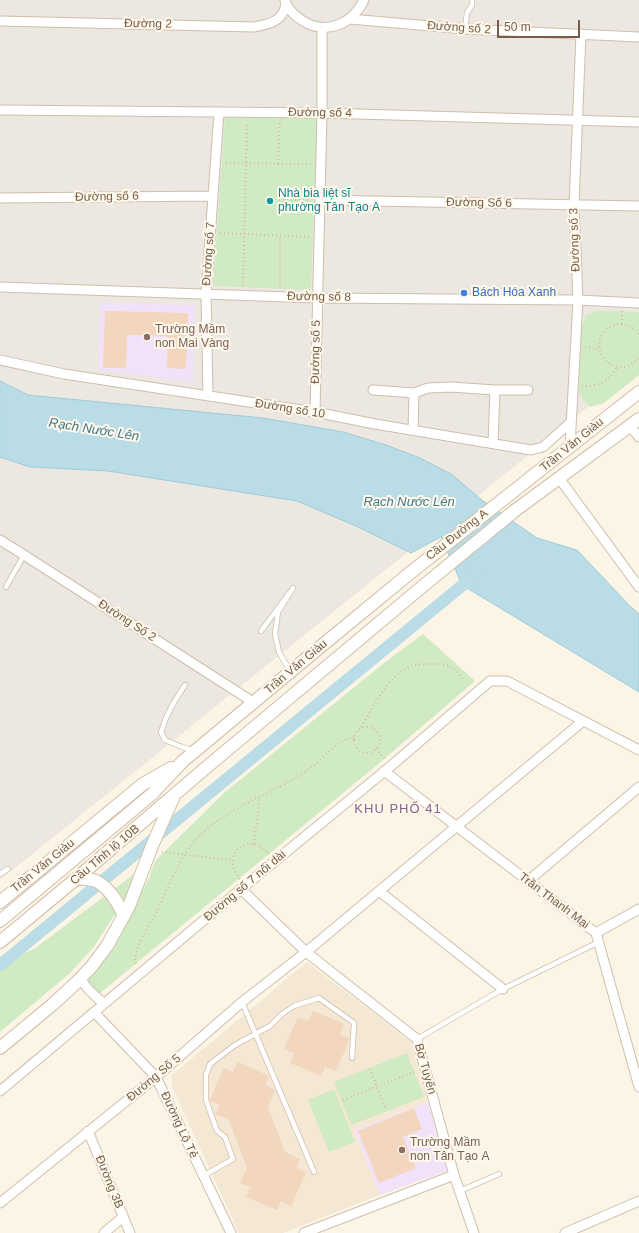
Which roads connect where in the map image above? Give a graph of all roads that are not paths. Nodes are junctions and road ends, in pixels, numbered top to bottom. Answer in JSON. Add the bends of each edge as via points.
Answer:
{"nodes":[{"id":1,"x":364,"y":0,"type":"edge"},
{"id":2,"x":472,"y":0,"type":"edge"},
{"id":3,"x":286,"y":2,"type":"edge"},
{"id":4,"x":350,"y":19,"type":"junction"},
{"id":5,"x":0,"y":21,"type":"edge"},
{"id":6,"x":322,"y":28,"type":"junction"},
{"id":7,"x":465,"y":29,"type":"junction"},
{"id":8,"x":581,"y":34,"type":"junction"},
{"id":9,"x":639,"y":37,"type":"edge"},
{"id":10,"x":0,"y":110,"type":"edge"},
{"id":11,"x":219,"y":112,"type":"junction"},
{"id":12,"x":322,"y":113,"type":"junction"},
{"id":13,"x":578,"y":120,"type":"junction"},
{"id":14,"x":639,"y":122,"type":"edge"},
{"id":15,"x":213,"y":196,"type":"junction"},
{"id":16,"x":0,"y":198,"type":"edge"},
{"id":17,"x":320,"y":200,"type":"junction"},
{"id":18,"x":574,"y":205,"type":"junction"},
{"id":19,"x":639,"y":206,"type":"edge"},
{"id":20,"x":0,"y":287,"type":"edge"},
{"id":21,"x":206,"y":294,"type":"junction"},
{"id":22,"x":317,"y":298,"type":"junction"},
{"id":23,"x":578,"y":300,"type":"junction"},
{"id":24,"x":639,"y":303,"type":"edge"},
{"id":25,"x":0,"y":360,"type":"edge"},
{"id":26,"x":373,"y":390,"type":"dead end"},
{"id":27,"x":495,"y":390,"type":"junction"},
{"id":28,"x":528,"y":390,"type":"dead end"},
{"id":29,"x":639,"y":392,"type":"edge"},
{"id":30,"x":414,"y":393,"type":"junction"},
{"id":31,"x":208,"y":396,"type":"junction"},
{"id":32,"x":314,"y":412,"type":"junction"},
{"id":33,"x":571,"y":422,"type":"junction"},
{"id":34,"x":635,"y":422,"type":"edge"},
{"id":35,"x":413,"y":430,"type":"junction"},
{"id":36,"x":639,"y":437,"type":"edge"},
{"id":37,"x":493,"y":443,"type":"junction"},
{"id":38,"x":570,"y":446,"type":"junction"},
{"id":39,"x":560,"y":478,"type":"junction"},
{"id":40,"x":504,"y":498,"type":"joint"},
{"id":41,"x":514,"y":512,"type":"joint"},
{"id":42,"x":0,"y":540,"type":"edge"},
{"id":43,"x":24,"y":555,"type":"junction"},
{"id":44,"x":410,"y":573,"type":"joint"},
{"id":45,"x":423,"y":586,"type":"joint"},
{"id":46,"x":6,"y":587,"type":"dead end"},
{"id":47,"x":639,"y":587,"type":"edge"},
{"id":48,"x":261,"y":631,"type":"dead end"},
{"id":49,"x":291,"y":671,"type":"junction"},
{"id":50,"x":185,"y":685,"type":"dead end"},
{"id":51,"x":253,"y":702,"type":"junction"},
{"id":52,"x":583,"y":721,"type":"junction"},
{"id":53,"x":639,"y":750,"type":"edge"},
{"id":54,"x":195,"y":751,"type":"junction"},
{"id":55,"x":183,"y":761,"type":"junction"},
{"id":56,"x":208,"y":766,"type":"joint"},
{"id":57,"x":388,"y":768,"type":"junction"},
{"id":58,"x":168,"y":777,"type":"joint"},
{"id":59,"x":639,"y":787,"type":"edge"},
{"id":60,"x":174,"y":796,"type":"junction"},
{"id":61,"x":456,"y":826,"type":"junction"},
{"id":62,"x":8,"y":869,"type":"dead end"},
{"id":63,"x":0,"y":874,"type":"edge"},
{"id":64,"x":77,"y":878,"type":"junction"},
{"id":65,"x":528,"y":880,"type":"junction"},
{"id":66,"x":244,"y":887,"type":"junction"},
{"id":67,"x":379,"y":891,"type":"junction"},
{"id":68,"x":0,"y":902,"type":"edge"},
{"id":69,"x":639,"y":909,"type":"edge"},
{"id":70,"x":124,"y":910,"type":"junction"},
{"id":71,"x":0,"y":921,"type":"edge"},
{"id":72,"x":598,"y":938,"type":"junction"},
{"id":73,"x":0,"y":942,"type":"edge"},
{"id":74,"x":306,"y":952,"type":"junction"},
{"id":75,"x":80,"y":979,"type":"junction"},
{"id":76,"x":503,"y":989,"type":"junction"},
{"id":77,"x":242,"y":1002,"type":"junction"},
{"id":78,"x":104,"y":1004,"type":"junction"},
{"id":79,"x":94,"y":1012,"type":"junction"},
{"id":80,"x":256,"y":1034,"type":"junction"},
{"id":81,"x":417,"y":1039,"type":"junction"},
{"id":82,"x":0,"y":1048,"type":"edge"},
{"id":83,"x":352,"y":1058,"type":"dead end"},
{"id":84,"x":156,"y":1077,"type":"junction"},
{"id":85,"x":639,"y":1087,"type":"edge"},
{"id":86,"x":0,"y":1091,"type":"edge"},
{"id":87,"x":88,"y":1131,"type":"junction"},
{"id":88,"x":314,"y":1172,"type":"dead end"},
{"id":89,"x":499,"y":1174,"type":"dead end"},
{"id":90,"x":454,"y":1175,"type":"junction"},
{"id":91,"x":203,"y":1176,"type":"junction"},
{"id":92,"x":460,"y":1191,"type":"junction"},
{"id":93,"x":639,"y":1201,"type":"edge"},
{"id":94,"x":0,"y":1203,"type":"edge"},
{"id":95,"x":123,"y":1217,"type":"junction"},
{"id":96,"x":104,"y":1233,"type":"edge"},
{"id":97,"x":130,"y":1233,"type":"edge"},
{"id":98,"x":230,"y":1233,"type":"edge"},
{"id":99,"x":304,"y":1233,"type":"edge"},
{"id":100,"x":474,"y":1233,"type":"edge"},
{"id":101,"x":565,"y":1233,"type":"edge"}],
"edges":[{"from":1,"to":4,"type":"street","via":[[360,10]]},
{"from":2,"to":7,"type":"lane"},
{"from":3,"to":5,"type":"street","name":"Đường 2","via":[[284,13],[271,23],[254,27]]},
{"from":3,"to":6,"type":"street","via":[[295,17]]},
{"from":4,"to":6,"type":"street","via":[[337,26]]},
{"from":4,"to":7,"type":"street","name":"Đường số 2"},
{"from":6,"to":12,"type":"street","name":"Đường số 5"},
{"from":7,"to":8,"type":"street","name":"Đường số 2"},
{"from":8,"to":9,"type":"street","name":"Đường số 2"},
{"from":8,"to":13,"type":"street","name":"Đường số 3"},
{"from":10,"to":11,"type":"street","name":"Đường số 4"},
{"from":11,"to":12,"type":"street","name":"Đường số 4"},
{"from":11,"to":15,"type":"street","name":"Đường số 7"},
{"from":12,"to":13,"type":"street","name":"Đường số 4"},
{"from":12,"to":17,"type":"street","name":"Đường số 5"},
{"from":13,"to":14,"type":"street","name":"Đường số 4"},
{"from":13,"to":18,"type":"street","name":"Đường số 3"},
{"from":15,"to":16,"type":"street","name":"Đường số 6"},
{"from":15,"to":21,"type":"street","name":"Đường số 7"},
{"from":17,"to":18,"type":"street","name":"Đường Số 6"},
{"from":17,"to":22,"type":"street","name":"Đường số 5"},
{"from":18,"to":19,"type":"street","name":"Đường Số 6"},
{"from":18,"to":23,"type":"street","name":"Đường số 3"},
{"from":20,"to":21,"type":"street","name":"Đường số 8"},
{"from":21,"to":22,"type":"street","name":"Đường số 8"},
{"from":21,"to":31,"type":"street","name":"Đường số 7"},
{"from":22,"to":23,"type":"street","name":"Đường số 8"},
{"from":22,"to":32,"type":"street","name":"Đường số 5"},
{"from":23,"to":24,"type":"street","name":"Đường số 8"},
{"from":23,"to":33,"type":"street","name":"Đường số 3"},
{"from":25,"to":31,"type":"street","name":"Đường số 10","via":[[64,374]]},
{"from":26,"to":30,"type":"street"},
{"from":27,"to":28,"type":"street"},
{"from":27,"to":30,"type":"street","via":[[452,387],[428,388]]},
{"from":27,"to":37,"type":"street"},
{"from":29,"to":38,"type":"main road","name":"Trần Văn Giàu"},
{"from":30,"to":35,"type":"street"},
{"from":31,"to":32,"type":"street","name":"Đường số 10"},
{"from":32,"to":35,"type":"street","name":"Đường số 10"},
{"from":33,"to":37,"type":"street","name":"Đường số 10","via":[[543,447],[531,450]]},
{"from":33,"to":38,"type":"street","name":"Đường số 3"},
{"from":34,"to":36,"type":"street"},
{"from":34,"to":39,"type":"main road","name":"Trần Văn Giàu"},
{"from":35,"to":37,"type":"street","name":"Đường số 10"},
{"from":38,"to":40,"type":"main road","name":"Trần Văn Giàu"},
{"from":39,"to":41,"type":"main road","name":"Trần Văn Giàu"},
{"from":39,"to":47,"type":"street"},
{"from":40,"to":44,"type":"main road","name":"Cầu Đường A"},
{"from":41,"to":45,"type":"main road","name":"Cầu Đường A"},
{"from":42,"to":43,"type":"street","name":"Đường Số 2"},
{"from":43,"to":46,"type":"lane"},
{"from":43,"to":51,"type":"street","name":"Đường Số 2"},
{"from":44,"to":49,"type":"main road","name":"Trần Văn Giàu"},
{"from":45,"to":56,"type":"main road","name":"Trần Văn Giàu"},
{"from":48,"to":49,"type":"lane","via":[[293,588],[278,612],[275,634],[279,652]]},
{"from":49,"to":51,"type":"main road","name":"Trần Văn Giàu"},
{"from":50,"to":54,"type":"lane","via":[[164,718],[161,732],[165,740]]},
{"from":51,"to":54,"type":"main road","name":"Trần Văn Giàu"},
{"from":52,"to":53,"type":"street"},
{"from":52,"to":57,"type":"street","name":"Đường số 7 nối dài","via":[[507,681],[490,681]]},
{"from":52,"to":61,"type":"street","name":"Đường Số 5"},
{"from":54,"to":55,"type":"main road","name":"Trần Văn Giàu"},
{"from":55,"to":58,"type":"main road","name":"Trần Văn Giàu"},
{"from":55,"to":68,"type":"main road","name":"Trần Văn Giàu","via":[[143,784]]},
{"from":56,"to":60,"type":"main road","name":"Cầu Tỉnh lộ 10B"},
{"from":57,"to":61,"type":"street","name":"Trần Thanh Mại"},
{"from":57,"to":66,"type":"street","name":"Đường số 7 nối dài"},
{"from":58,"to":71,"type":"main road","name":"Cầu Tỉnh lộ 10B","via":[[152,794]]},
{"from":59,"to":65,"type":"street"},
{"from":60,"to":64,"type":"main road","name":"Cầu Tỉnh lộ 10B"},
{"from":60,"to":70,"type":"main road"},
{"from":61,"to":65,"type":"street","name":"Trần Thanh Mại"},
{"from":61,"to":67,"type":"street","name":"Đường Số 5"},
{"from":62,"to":63,"type":"lane"},
{"from":64,"to":70,"type":"main road","via":[[88,879],[106,888]]},
{"from":64,"to":73,"type":"main road","name":"Cầu Tỉnh lộ 10B"},
{"from":65,"to":72,"type":"street","name":"Trần Thanh Mại"},
{"from":66,"to":74,"type":"street","name":"Bờ Tuyến"},
{"from":66,"to":78,"type":"street","name":"Đường số 7 nối dài"},
{"from":67,"to":74,"type":"street","name":"Đường Số 5"},
{"from":67,"to":76,"type":"street"},
{"from":69,"to":72,"type":"street"},
{"from":70,"to":75,"type":"main road","via":[[103,951]]},
{"from":72,"to":76,"type":"lane"},
{"from":72,"to":85,"type":"street"},
{"from":74,"to":77,"type":"street","name":"Đường Số 5"},
{"from":74,"to":81,"type":"street","name":"Bờ Tuyến"},
{"from":75,"to":78,"type":"street"},
{"from":75,"to":82,"type":"main road","via":[[52,1006]]},
{"from":76,"to":81,"type":"lane"},
{"from":77,"to":80,"type":"lane"},
{"from":77,"to":84,"type":"street","name":"Đường Số 5"},
{"from":78,"to":79,"type":"street","name":"Đường số 7 nối dài"},
{"from":79,"to":84,"type":"street","name":"Đường Lộ Tẻ"},
{"from":79,"to":86,"type":"street","name":"Đường số 7 nối dài"},
{"from":80,"to":83,"type":"lane","via":[[294,1006],[320,998],[354,1023]]},
{"from":80,"to":88,"type":"lane"},
{"from":80,"to":91,"type":"lane","via":[[235,1045],[210,1064],[206,1075],[206,1100],[217,1131],[225,1137],[233,1159]]},
{"from":81,"to":90,"type":"street","name":"Bờ Tuyến"},
{"from":84,"to":87,"type":"street","name":"Đường Số 5"},
{"from":84,"to":91,"type":"street","name":"Đường Lộ Tẻ"},
{"from":87,"to":94,"type":"street","name":"Đường Số 5"},
{"from":87,"to":95,"type":"street","name":"Đường 3B"},
{"from":89,"to":92,"type":"lane"},
{"from":90,"to":92,"type":"street","name":"Bờ Tuyến"},
{"from":90,"to":99,"type":"street"},
{"from":91,"to":98,"type":"street","name":"Đường Lộ Tẻ"},
{"from":92,"to":100,"type":"street","name":"Bờ Tuyến"},
{"from":93,"to":101,"type":"street"},
{"from":95,"to":96,"type":"street"},
{"from":95,"to":97,"type":"street","name":"Đường 3B"}]}
